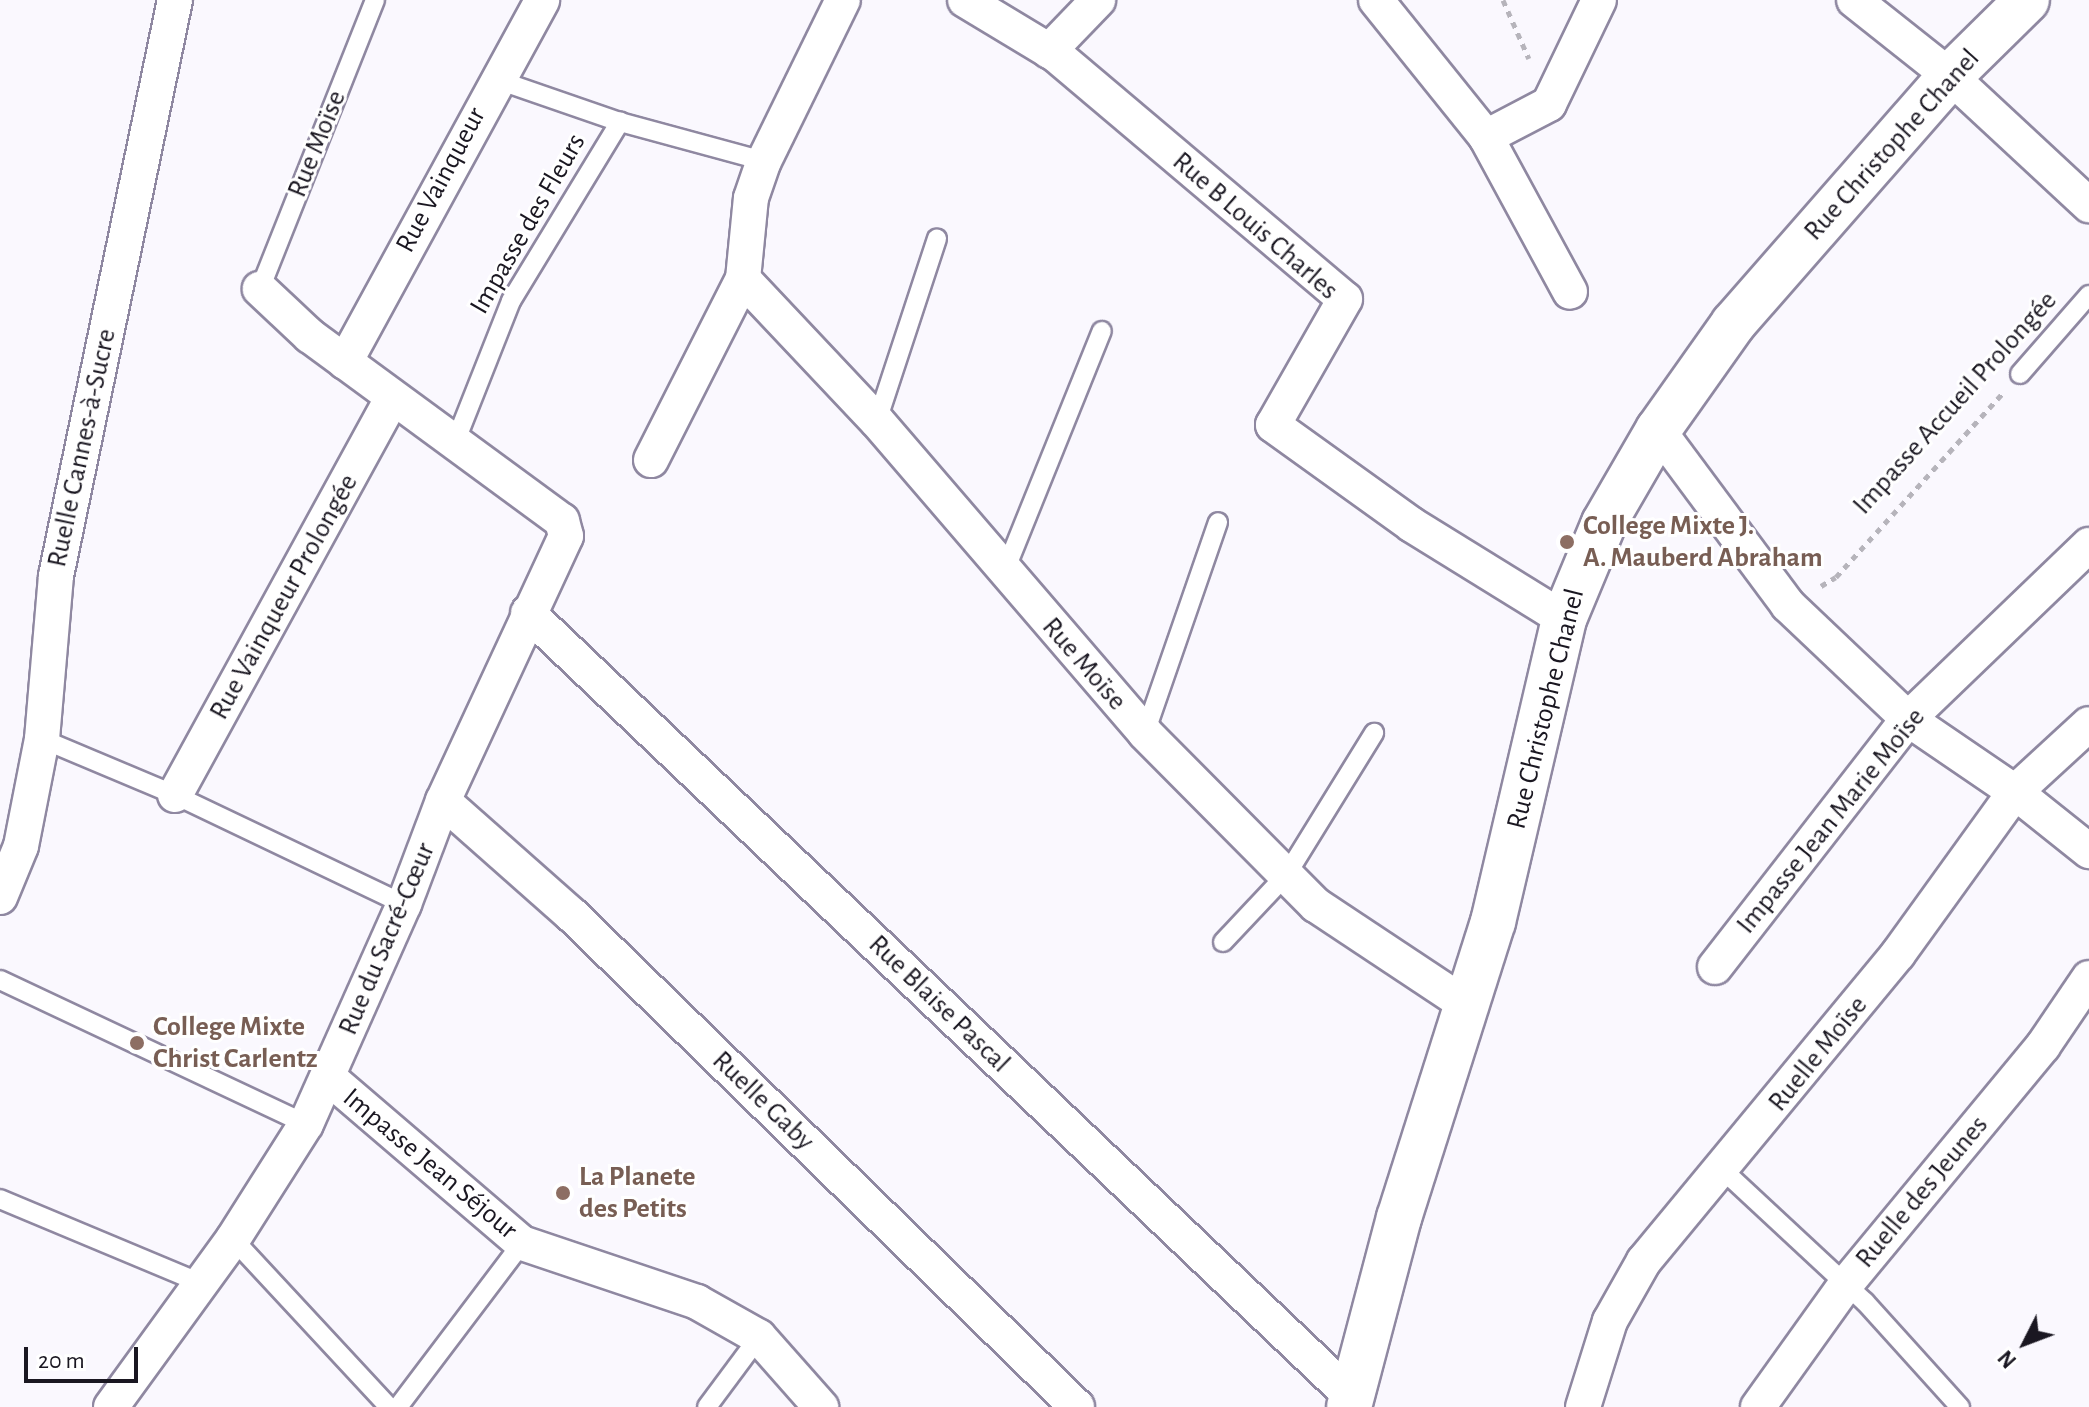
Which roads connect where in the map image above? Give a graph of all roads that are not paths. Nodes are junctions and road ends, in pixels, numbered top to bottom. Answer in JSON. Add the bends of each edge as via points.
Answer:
{"nodes":[{"id":1,"x":175,"y":0,"type":"edge"},
{"id":2,"x":375,"y":0,"type":"edge"},
{"id":3,"x":542,"y":0,"type":"edge"},
{"id":4,"x":843,"y":0,"type":"edge"},
{"id":5,"x":965,"y":0,"type":"edge"},
{"id":6,"x":1376,"y":0,"type":"edge"},
{"id":7,"x":1599,"y":0,"type":"edge"},
{"id":8,"x":1854,"y":0,"type":"edge"},
{"id":9,"x":2027,"y":0,"type":"edge"},
{"id":10,"x":1095,"y":1,"type":"edge"},
{"id":11,"x":1049,"y":51,"type":"junction"},
{"id":12,"x":1950,"y":76,"type":"junction"},
{"id":13,"x":495,"y":79,"type":"junction"},
{"id":14,"x":620,"y":122,"type":"junction"},
{"id":15,"x":1486,"y":137,"type":"junction"},
{"id":16,"x":764,"y":161,"type":"junction"},
{"id":17,"x":2089,"y":205,"type":"edge"},
{"id":18,"x":937,"y":239,"type":"dead end"},
{"id":19,"x":743,"y":279,"type":"junction"},
{"id":20,"x":260,"y":289,"type":"joint"},
{"id":21,"x":1570,"y":292,"type":"dead end"},
{"id":22,"x":2089,"y":295,"type":"edge"},
{"id":23,"x":1102,"y":331,"type":"dead end"},
{"id":24,"x":345,"y":362,"type":"junction"},
{"id":25,"x":2020,"y":374,"type":"road end"},
{"id":26,"x":392,"y":399,"type":"junction"},
{"id":27,"x":877,"y":421,"type":"junction"},
{"id":28,"x":1658,"y":430,"type":"junction"},
{"id":29,"x":454,"y":445,"type":"junction"},
{"id":30,"x":651,"y":460,"type":"dead end"},
{"id":31,"x":1218,"y":522,"type":"dead end"},
{"id":32,"x":2089,"y":545,"type":"edge"},
{"id":33,"x":1004,"y":573,"type":"junction"},
{"id":34,"x":528,"y":613,"type":"junction"},
{"id":35,"x":1564,"y":619,"type":"junction"},
{"id":36,"x":1908,"y":719,"type":"junction"},
{"id":37,"x":2089,"y":724,"type":"edge"},
{"id":38,"x":1145,"y":733,"type":"junction"},
{"id":39,"x":1374,"y":733,"type":"dead end"},
{"id":40,"x":42,"y":739,"type":"junction"},
{"id":41,"x":2015,"y":792,"type":"junction"},
{"id":42,"x":175,"y":795,"type":"junction"},
{"id":43,"x":443,"y":801,"type":"junction"},
{"id":44,"x":2089,"y":851,"type":"edge"},
{"id":45,"x":1287,"y":874,"type":"junction"},
{"id":46,"x":0,"y":897,"type":"edge"},
{"id":47,"x":404,"y":904,"type":"junction"},
{"id":48,"x":1223,"y":942,"type":"dead end"},
{"id":49,"x":1715,"y":967,"type":"dead end"},
{"id":50,"x":2089,"y":978,"type":"edge"},
{"id":51,"x":0,"y":980,"type":"edge"},
{"id":52,"x":1465,"y":1004,"type":"junction"},
{"id":53,"x":328,"y":1077,"type":"junction"},
{"id":54,"x":306,"y":1124,"type":"junction"},
{"id":55,"x":1724,"y":1171,"type":"junction"},
{"id":56,"x":0,"y":1199,"type":"edge"},
{"id":57,"x":233,"y":1239,"type":"junction"},
{"id":58,"x":522,"y":1243,"type":"junction"},
{"id":59,"x":198,"y":1282,"type":"junction"},
{"id":60,"x":1846,"y":1284,"type":"junction"},
{"id":61,"x":759,"y":1337,"type":"junction"},
{"id":62,"x":1350,"y":1401,"type":"edge"},
{"id":63,"x":111,"y":1407,"type":"edge"},
{"id":64,"x":389,"y":1407,"type":"edge"},
{"id":65,"x":398,"y":1407,"type":"edge"},
{"id":66,"x":707,"y":1407,"type":"edge"},
{"id":67,"x":821,"y":1407,"type":"edge"},
{"id":68,"x":1077,"y":1407,"type":"edge"},
{"id":69,"x":1583,"y":1407,"type":"edge"},
{"id":70,"x":1758,"y":1407,"type":"edge"},
{"id":71,"x":1960,"y":1407,"type":"edge"}],
"edges":[{"from":1,"to":40,"type":"street","name":"Ruelle Cannes-à-Sucre","via":[[56,576]]},
{"from":2,"to":20,"type":"lane","name":"Rue Moïse"},
{"from":3,"to":13,"type":"street","name":"Rue Vainqueur"},
{"from":4,"to":16,"type":"street"},
{"from":5,"to":11,"type":"street","name":"Rue B Louis Charles"},
{"from":6,"to":15,"type":"street"},
{"from":7,"to":15,"type":"street","via":[[1549,104]]},
{"from":8,"to":12,"type":"street"},
{"from":9,"to":12,"type":"street","name":"Rue Christophe Chanel"},
{"from":10,"to":11,"type":"street"},
{"from":11,"to":35,"type":"street","name":"Rue B Louis Charles","via":[[1345,299],[1273,425],[1412,525]]},
{"from":12,"to":17,"type":"street"},
{"from":12,"to":28,"type":"street","name":"Rue Christophe Chanel","via":[[1733,324]]},
{"from":13,"to":14,"type":"lane"},
{"from":13,"to":24,"type":"street","name":"Rue Vainqueur"},
{"from":14,"to":16,"type":"lane"},
{"from":14,"to":29,"type":"lane","name":"Impasse des Fleurs","via":[[511,301]]},
{"from":15,"to":21,"type":"street"},
{"from":16,"to":19,"type":"street","via":[[751,198]]},
{"from":18,"to":27,"type":"lane"},
{"from":19,"to":27,"type":"street","name":"Rue Moïse"},
{"from":19,"to":30,"type":"street"},
{"from":20,"to":24,"type":"street"},
{"from":22,"to":25,"type":"lane","name":"Impasse Accueil Prolongée"},
{"from":23,"to":33,"type":"lane"},
{"from":24,"to":26,"type":"street"},
{"from":26,"to":29,"type":"street"},
{"from":26,"to":42,"type":"street","name":"Rue Vainqueur Prolongée"},
{"from":27,"to":33,"type":"street","name":"Rue Moïse"},
{"from":28,"to":35,"type":"street","name":"Rue Christophe Chanel","via":[[1604,523]]},
{"from":28,"to":36,"type":"street","via":[[1788,605]]},
{"from":29,"to":34,"type":"street","name":"Rue du Sacré-Cœur","via":[[565,527],[566,536]]},
{"from":31,"to":38,"type":"lane"},
{"from":32,"to":36,"type":"street","name":"Impasse Jean Marie Moïse"},
{"from":33,"to":38,"type":"street","name":"Rue Moïse"},
{"from":34,"to":43,"type":"street","name":"Rue du Sacré-Cœur"},
{"from":34,"to":62,"type":"street","name":"Rue Blaise Pascal"},
{"from":35,"to":52,"type":"street","name":"Rue Christophe Chanel","via":[[1493,922]]},
{"from":36,"to":41,"type":"street"},
{"from":36,"to":49,"type":"street","name":"Impasse Jean Marie Moïse"},
{"from":37,"to":41,"type":"street","name":"Ruelle Moïse"},
{"from":38,"to":45,"type":"street","name":"Rue Moïse"},
{"from":39,"to":45,"type":"lane"},
{"from":40,"to":42,"type":"lane"},
{"from":40,"to":46,"type":"street","name":"Ruelle Cannes-à-Sucre","via":[[21,846]]},
{"from":41,"to":44,"type":"street"},
{"from":41,"to":55,"type":"street","name":"Ruelle Moïse","via":[[1898,954]]},
{"from":42,"to":47,"type":"lane"},
{"from":43,"to":47,"type":"street","name":"Rue du Sacré-Cœur"},
{"from":43,"to":68,"type":"street","name":"Ruelle Gaby","via":[[572,915]]},
{"from":45,"to":48,"type":"lane"},
{"from":45,"to":52,"type":"street","name":"Rue Moïse","via":[[1316,905]]},
{"from":47,"to":53,"type":"street","name":"Rue du Sacré-Cœur"},
{"from":50,"to":60,"type":"street","name":"Ruelle des Jeunes","via":[[2043,1046]]},
{"from":51,"to":54,"type":"lane"},
{"from":52,"to":62,"type":"street","name":"Rue Christophe Chanel"},
{"from":53,"to":54,"type":"street","name":"Rue du Sacré-Cœur"},
{"from":53,"to":58,"type":"street","name":"Impasse Jean Séjour"},
{"from":54,"to":57,"type":"street","name":"Rue du Sacré-Cœur"},
{"from":55,"to":60,"type":"lane"},
{"from":55,"to":69,"type":"street","name":"Ruelle Moïse","via":[[1644,1261],[1610,1321]]},
{"from":56,"to":59,"type":"lane"},
{"from":57,"to":59,"type":"street","name":"Rue du Sacré-Cœur"},
{"from":57,"to":64,"type":"lane"},
{"from":58,"to":61,"type":"street","name":"Impasse Jean Séjour","via":[[697,1302]]},
{"from":58,"to":65,"type":"lane"},
{"from":59,"to":63,"type":"street","name":"Rue du Sacré-Cœur"},
{"from":60,"to":70,"type":"street","name":"Ruelle des Jeunes"},
{"from":60,"to":71,"type":"lane"},
{"from":61,"to":66,"type":"lane"},
{"from":61,"to":67,"type":"street","name":"Impasse Jean Séjour"}]}
